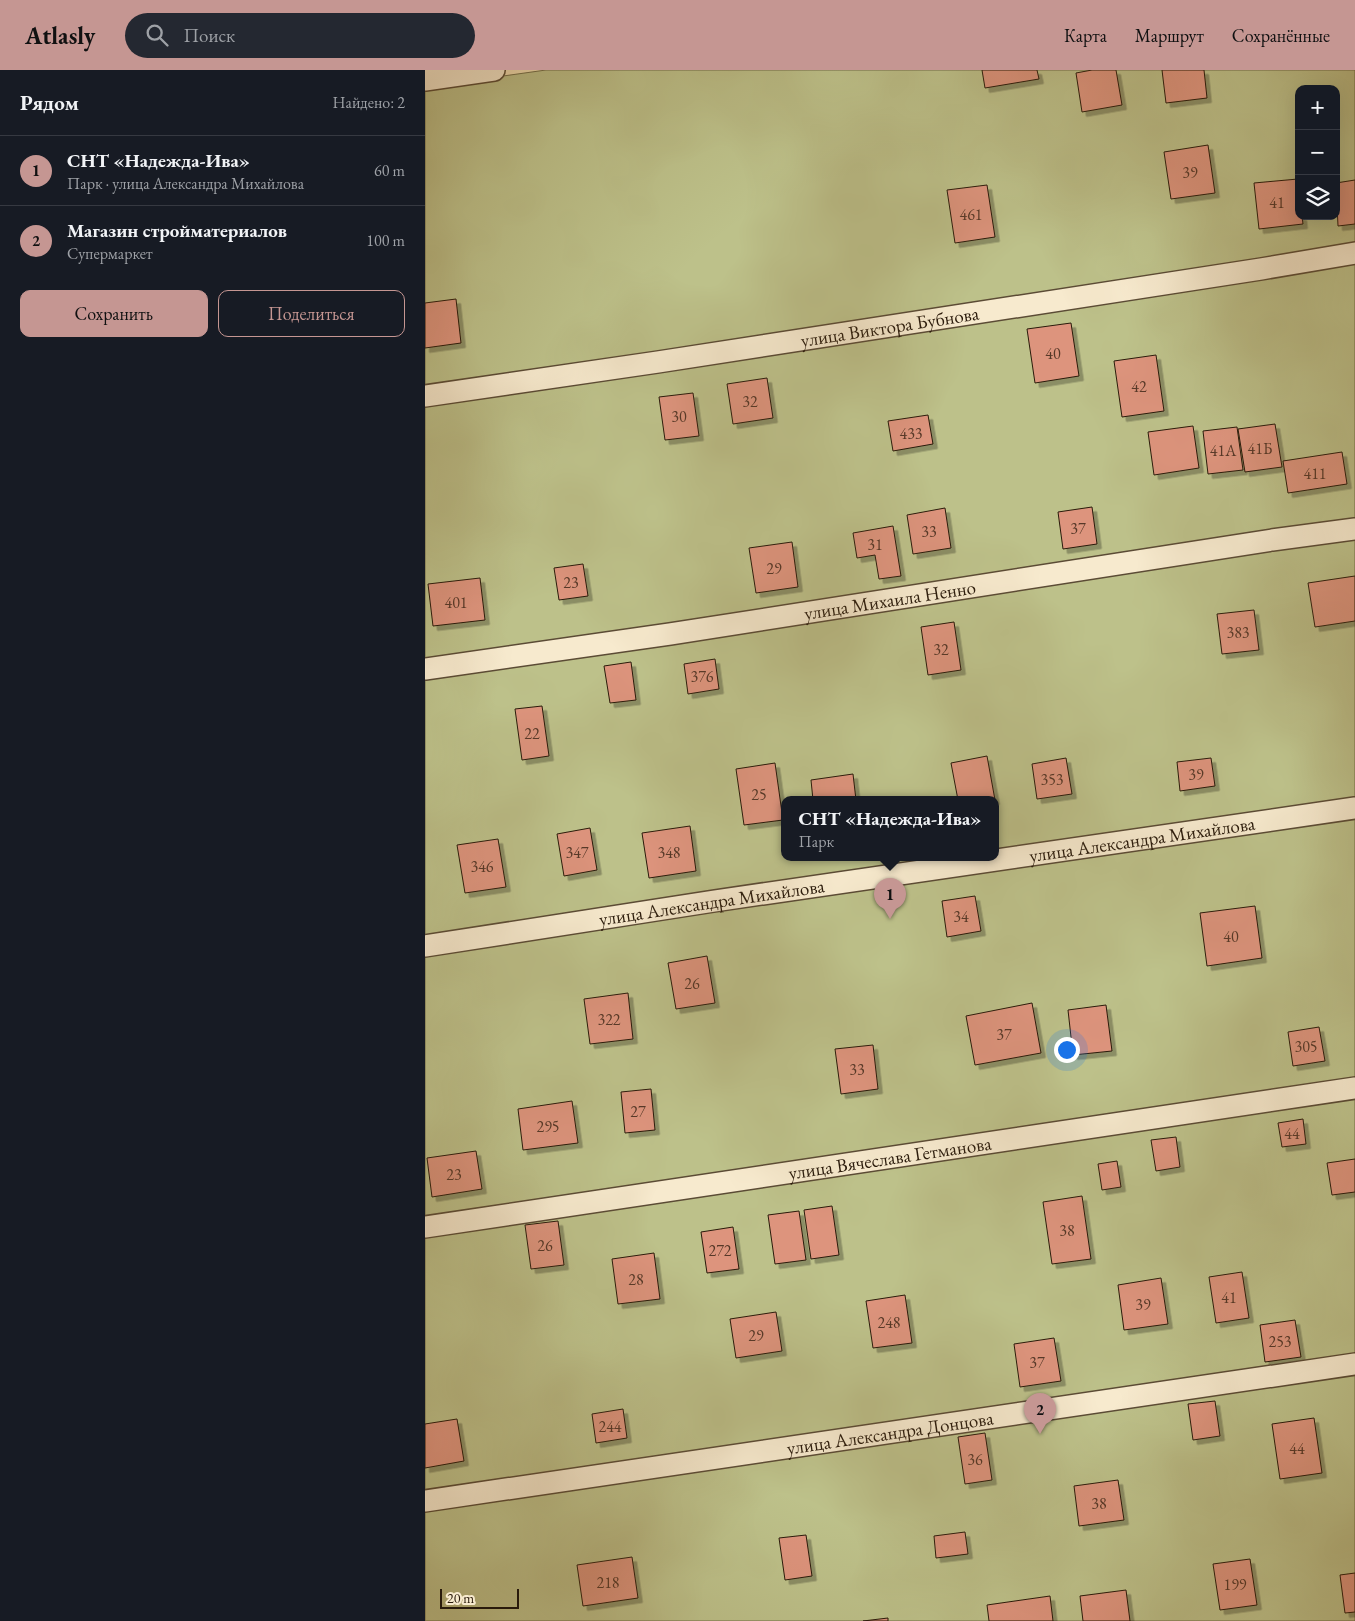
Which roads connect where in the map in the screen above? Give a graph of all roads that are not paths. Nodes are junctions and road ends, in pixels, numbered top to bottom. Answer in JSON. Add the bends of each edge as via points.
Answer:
{"nodes":[{"id":1,"x":494,"y":70,"type":"edge"},
{"id":2,"x":425,"y":80,"type":"edge"},
{"id":3,"x":1355,"y":253,"type":"edge"},
{"id":4,"x":425,"y":396,"type":"edge"},
{"id":5,"x":1355,"y":529,"type":"edge"},
{"id":6,"x":425,"y":669,"type":"edge"},
{"id":7,"x":1355,"y":808,"type":"edge"},
{"id":8,"x":999,"y":860,"type":"edge"},
{"id":9,"x":990,"y":861,"type":"edge"},
{"id":10,"x":425,"y":946,"type":"edge"},
{"id":11,"x":1355,"y":1088,"type":"edge"},
{"id":12,"x":425,"y":1227,"type":"edge"},
{"id":13,"x":1355,"y":1364,"type":"edge"},
{"id":14,"x":425,"y":1501,"type":"edge"}],
"edges":[{"from":1,"to":2,"type":"street"},
{"from":3,"to":4,"type":"street","name":"улица Виктора Бубнова"},
{"from":5,"to":6,"type":"street","name":"улица Михаила Ненно"},
{"from":7,"to":8,"type":"street","name":"улица Александра Михайлова"},
{"from":9,"to":10,"type":"street","name":"улица Александра Михайлова"},
{"from":11,"to":12,"type":"street","name":"улица Вячеслава Гетманова"},
{"from":13,"to":14,"type":"street","name":"улица Александра Донцова"}]}
